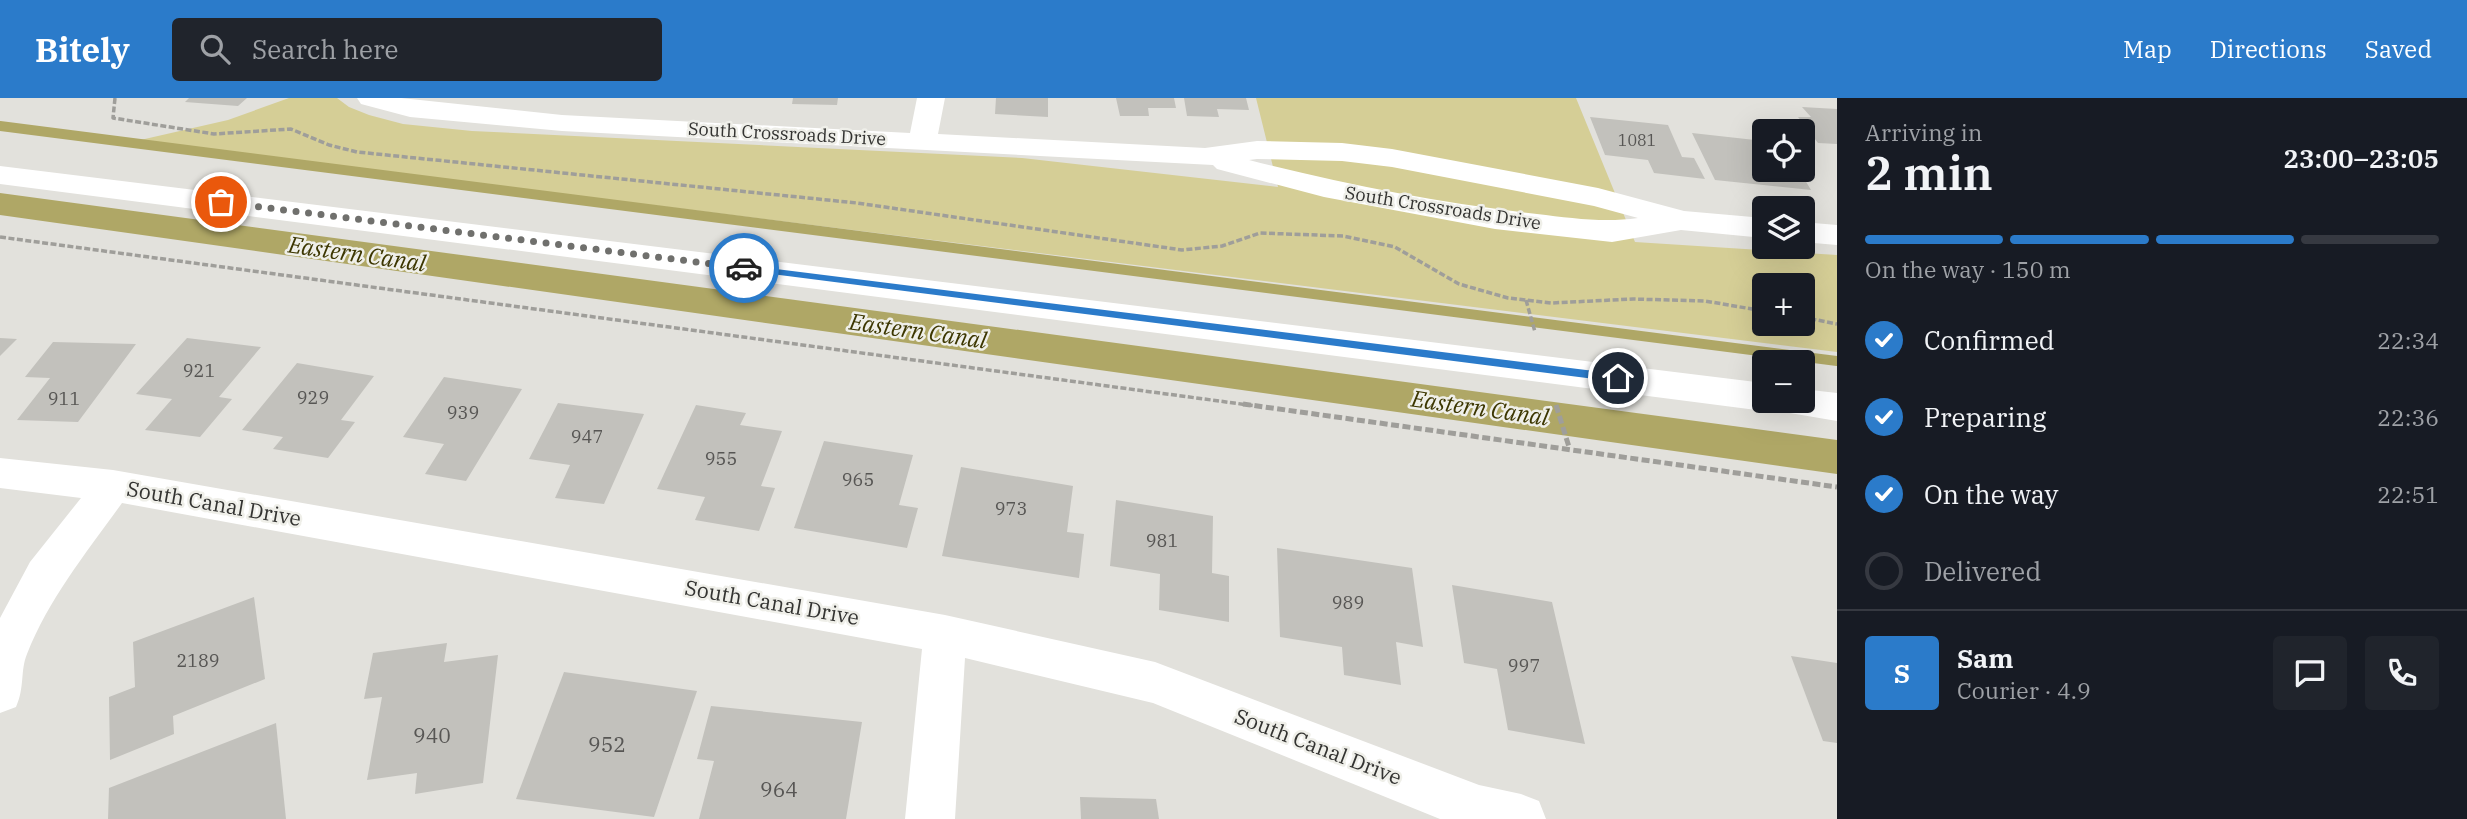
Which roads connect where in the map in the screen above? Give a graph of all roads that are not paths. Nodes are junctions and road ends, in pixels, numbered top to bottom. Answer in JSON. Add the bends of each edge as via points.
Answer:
{"nodes":[{"id":1,"x":371,"y":98,"type":"edge"},
{"id":2,"x":931,"y":98,"type":"edge"},
{"id":3,"x":569,"y":110,"type":"edge"},
{"id":4,"x":922,"y":141,"type":"junction"},
{"id":5,"x":1205,"y":157,"type":"junction"},
{"id":6,"x":0,"y":175,"type":"edge"},
{"id":7,"x":1683,"y":221,"type":"junction"},
{"id":8,"x":1752,"y":227,"type":"edge"},
{"id":9,"x":1815,"y":233,"type":"edge"},
{"id":10,"x":1837,"y":235,"type":"edge"},
{"id":11,"x":1752,"y":395,"type":"edge"},
{"id":12,"x":1815,"y":404,"type":"edge"},
{"id":13,"x":1837,"y":407,"type":"edge"},
{"id":14,"x":0,"y":473,"type":"edge"},
{"id":15,"x":113,"y":486,"type":"junction"},
{"id":16,"x":945,"y":634,"type":"junction"},
{"id":17,"x":0,"y":692,"type":"edge"},
{"id":18,"x":930,"y":819,"type":"edge"},
{"id":19,"x":1521,"y":819,"type":"edge"}],
"edges":[{"from":1,"to":3,"type":"street","name":"South Crossroads Drive","via":[[410,109]]},
{"from":2,"to":4,"type":"street"},
{"from":3,"to":4,"type":"street","name":"South Crossroads Drive"},
{"from":4,"to":5,"type":"street","name":"South Crossroads Drive"},
{"from":5,"to":7,"type":"street","name":"South Crossroads Drive","via":[[1257,150],[1392,158],[1598,197]]},
{"from":5,"to":7,"type":"street","name":"South Crossroads Drive","via":[[1301,183],[1495,219],[1612,232]]},
{"from":6,"to":11,"type":"street"},
{"from":7,"to":8,"type":"street","name":"South Crossroads Drive"},
{"from":9,"to":10,"type":"street"},
{"from":12,"to":13,"type":"street"},
{"from":14,"to":15,"type":"street","name":"South Canal Drive"},
{"from":15,"to":16,"type":"street","name":"South Canal Drive"},
{"from":15,"to":17,"type":"street","via":[[45,575],[2,656]]},
{"from":16,"to":18,"type":"street"},
{"from":16,"to":19,"type":"street","name":"South Canal Drive","via":[[1155,683],[1479,810]]}]}
